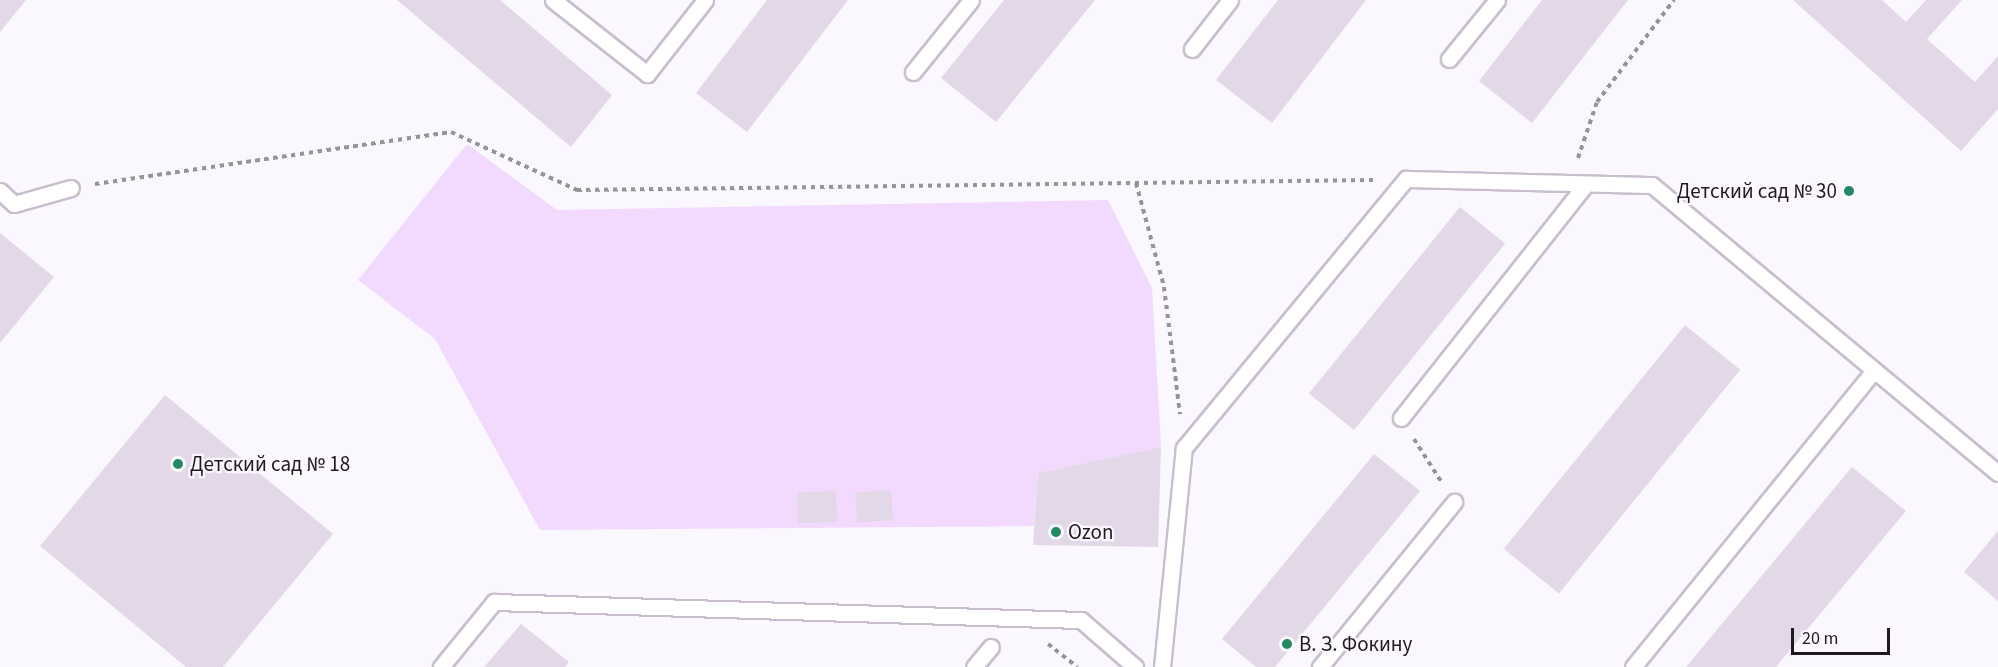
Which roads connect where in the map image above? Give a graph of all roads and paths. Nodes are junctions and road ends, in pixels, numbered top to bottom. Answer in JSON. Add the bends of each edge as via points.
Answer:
{"nodes":[{"id":1,"x":553,"y":0,"type":"edge"},
{"id":2,"x":705,"y":0,"type":"edge"},
{"id":3,"x":972,"y":0,"type":"edge"},
{"id":4,"x":1230,"y":0,"type":"edge"},
{"id":5,"x":1497,"y":0,"type":"edge"},
{"id":6,"x":1674,"y":0,"type":"edge"},
{"id":7,"x":1192,"y":49,"type":"dead end"},
{"id":8,"x":1449,"y":59,"type":"dead end"},
{"id":9,"x":913,"y":72,"type":"dead end"},
{"id":10,"x":1406,"y":179,"type":"junction"},
{"id":11,"x":1136,"y":183,"type":"junction"},
{"id":12,"x":1569,"y":184,"type":"junction"},
{"id":13,"x":1585,"y":185,"type":"junction"},
{"id":14,"x":71,"y":188,"type":"joint"},
{"id":15,"x":0,"y":191,"type":"edge"},
{"id":16,"x":1874,"y":370,"type":"junction"},
{"id":17,"x":1401,"y":418,"type":"joint"},
{"id":18,"x":1184,"y":448,"type":"junction"},
{"id":19,"x":1998,"y":472,"type":"edge"},
{"id":20,"x":1454,"y":502,"type":"joint"},
{"id":21,"x":991,"y":647,"type":"dead end"},
{"id":22,"x":441,"y":667,"type":"edge"},
{"id":23,"x":974,"y":667,"type":"edge"},
{"id":24,"x":1135,"y":667,"type":"edge"},
{"id":25,"x":1162,"y":667,"type":"edge"},
{"id":26,"x":1320,"y":667,"type":"edge"},
{"id":27,"x":1633,"y":667,"type":"edge"}],
"edges":[{"from":1,"to":2,"type":"lane","via":[[647,74]]},
{"from":3,"to":9,"type":"lane"},
{"from":4,"to":7,"type":"lane"},
{"from":5,"to":8,"type":"lane"},
{"from":6,"to":12,"type":"path","via":[[1597,102]]},
{"from":10,"to":11,"type":"path"},
{"from":10,"to":12,"type":"lane"},
{"from":10,"to":18,"type":"lane"},
{"from":11,"to":14,"type":"path","via":[[577,190],[451,132]]},
{"from":11,"to":18,"type":"path","via":[[1164,287]]},
{"from":12,"to":13,"type":"lane"},
{"from":13,"to":16,"type":"lane","via":[[1652,185]]},
{"from":13,"to":17,"type":"lane"},
{"from":14,"to":15,"type":"lane","via":[[14,204]]},
{"from":16,"to":19,"type":"lane"},
{"from":16,"to":27,"type":"lane"},
{"from":17,"to":20,"type":"path"},
{"from":18,"to":25,"type":"lane"},
{"from":20,"to":26,"type":"lane"},
{"from":21,"to":23,"type":"lane"},
{"from":22,"to":24,"type":"lane","via":[[494,602],[1081,620]]}]}
